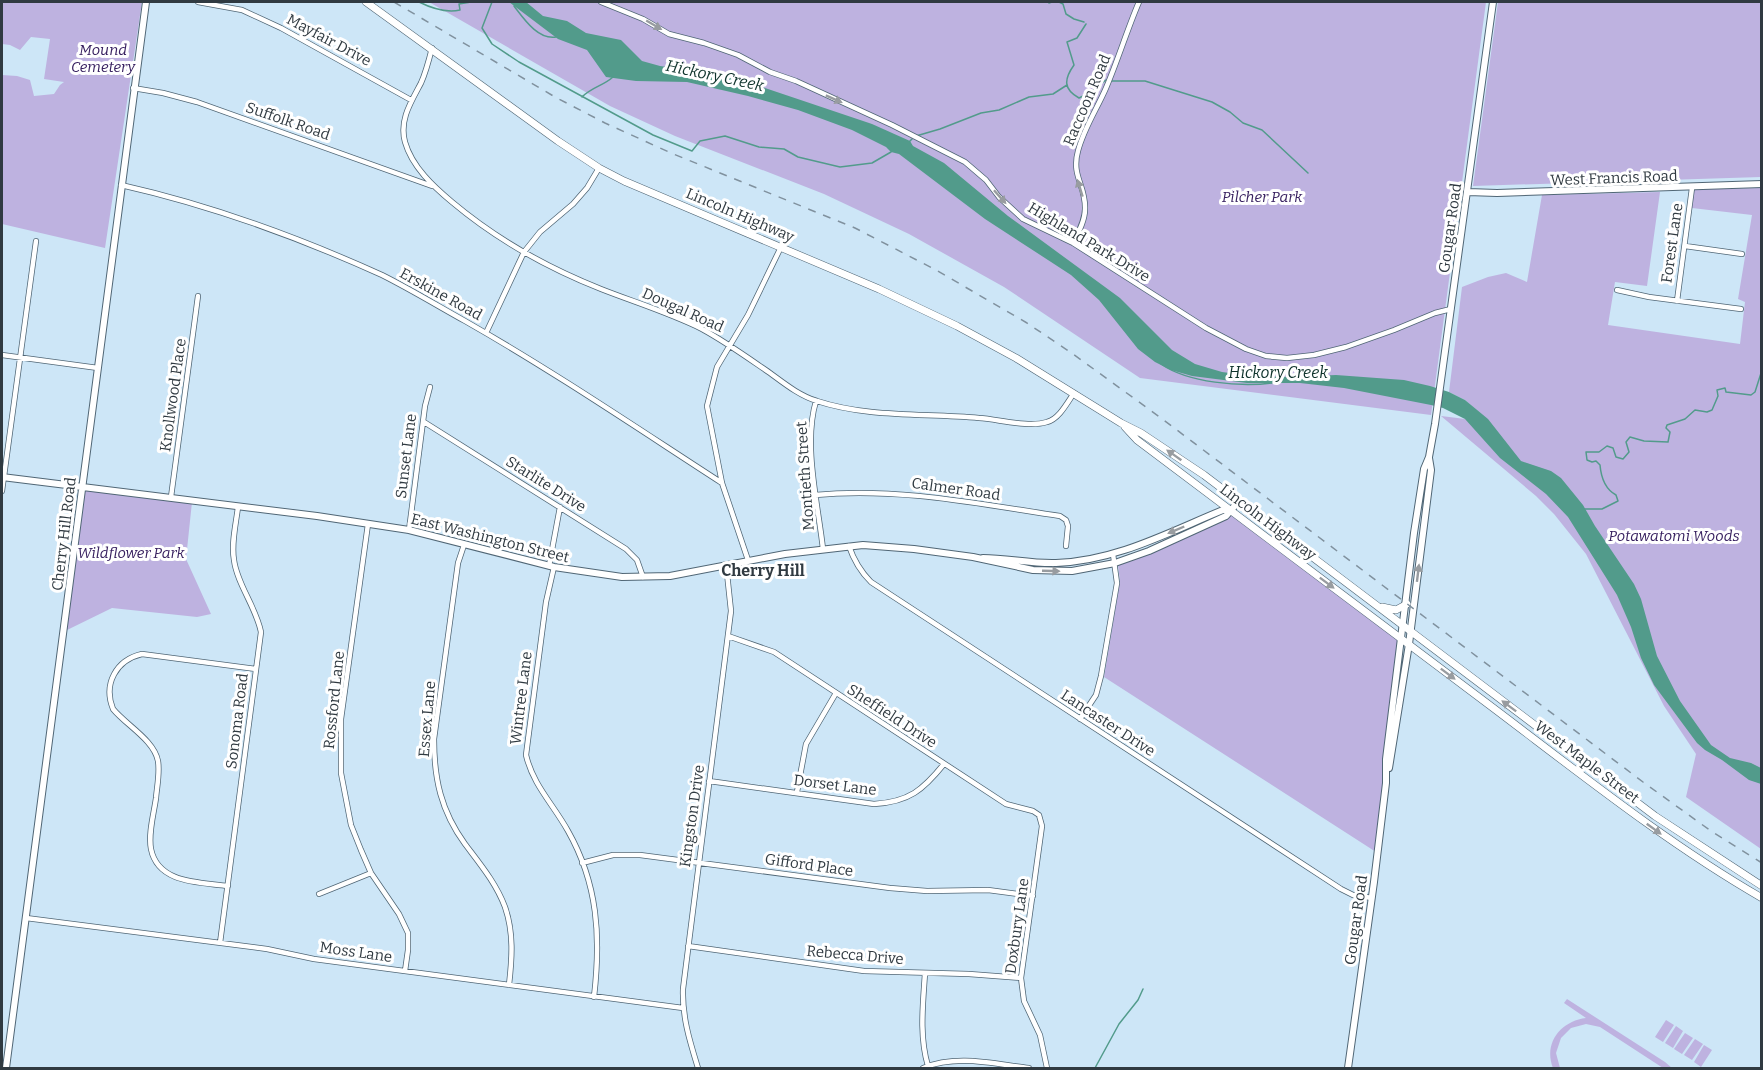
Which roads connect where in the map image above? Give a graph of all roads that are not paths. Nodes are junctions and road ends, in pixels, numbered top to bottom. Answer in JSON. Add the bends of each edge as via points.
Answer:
{"nodes":[{"id":1,"x":146,"y":2,"type":"edge"},
{"id":2,"x":198,"y":2,"type":"edge"},
{"id":3,"x":366,"y":2,"type":"edge"},
{"id":4,"x":601,"y":2,"type":"edge"},
{"id":5,"x":1139,"y":2,"type":"edge"},
{"id":6,"x":1493,"y":2,"type":"edge"},
{"id":7,"x":432,"y":48,"type":"junction"},
{"id":8,"x":133,"y":88,"type":"junction"},
{"id":9,"x":411,"y":100,"type":"junction"},
{"id":10,"x":599,"y":168,"type":"junction"},
{"id":11,"x":1761,"y":184,"type":"edge"},
{"id":12,"x":121,"y":185,"type":"junction"},
{"id":13,"x":433,"y":186,"type":"junction"},
{"id":14,"x":1692,"y":188,"type":"junction"},
{"id":15,"x":1468,"y":192,"type":"junction"},
{"id":16,"x":36,"y":241,"type":"dead end"},
{"id":17,"x":1073,"y":243,"type":"junction"},
{"id":18,"x":1684,"y":246,"type":"junction"},
{"id":19,"x":781,"y":248,"type":"junction"},
{"id":20,"x":524,"y":252,"type":"junction"},
{"id":21,"x":1742,"y":254,"type":"dead end"},
{"id":22,"x":1617,"y":290,"type":"dead end"},
{"id":23,"x":198,"y":296,"type":"dead end"},
{"id":24,"x":1677,"y":301,"type":"junction"},
{"id":25,"x":1451,"y":309,"type":"junction"},
{"id":26,"x":1742,"y":309,"type":"dead end"},
{"id":27,"x":486,"y":333,"type":"junction"},
{"id":28,"x":730,"y":345,"type":"junction"},
{"id":29,"x":2,"y":355,"type":"edge"},
{"id":30,"x":19,"y":357,"type":"junction"},
{"id":31,"x":98,"y":368,"type":"junction"},
{"id":32,"x":430,"y":387,"type":"dead end"},
{"id":33,"x":1074,"y":393,"type":"junction"},
{"id":34,"x":816,"y":401,"type":"junction"},
{"id":35,"x":424,"y":422,"type":"junction"},
{"id":36,"x":1121,"y":423,"type":"junction"},
{"id":37,"x":1429,"y":457,"type":"junction"},
{"id":38,"x":2,"y":477,"type":"edge"},
{"id":39,"x":722,"y":483,"type":"junction"},
{"id":40,"x":82,"y":487,"type":"junction"},
{"id":41,"x":2,"y":492,"type":"edge"},
{"id":42,"x":816,"y":495,"type":"junction"},
{"id":43,"x":171,"y":497,"type":"junction"},
{"id":44,"x":1239,"y":502,"type":"junction"},
{"id":45,"x":237,"y":507,"type":"junction"},
{"id":46,"x":560,"y":507,"type":"junction"},
{"id":47,"x":1230,"y":510,"type":"junction"},
{"id":48,"x":368,"y":524,"type":"junction"},
{"id":49,"x":409,"y":530,"type":"junction"},
{"id":50,"x":464,"y":545,"type":"junction"},
{"id":51,"x":849,"y":546,"type":"junction"},
{"id":52,"x":1066,"y":546,"type":"dead end"},
{"id":53,"x":823,"y":549,"type":"junction"},
{"id":54,"x":1113,"y":555,"type":"junction"},
{"id":55,"x":973,"y":558,"type":"junction"},
{"id":56,"x":748,"y":560,"type":"junction"},
{"id":57,"x":1114,"y":563,"type":"junction"},
{"id":58,"x":726,"y":564,"type":"junction"},
{"id":59,"x":551,"y":566,"type":"junction"},
{"id":60,"x":643,"y":577,"type":"junction"},
{"id":61,"x":1407,"y":604,"type":"junction"},
{"id":62,"x":1377,"y":606,"type":"junction"},
{"id":63,"x":1404,"y":626,"type":"junction"},
{"id":64,"x":1410,"y":631,"type":"junction"},
{"id":65,"x":728,"y":636,"type":"junction"},
{"id":66,"x":1401,"y":639,"type":"junction"},
{"id":67,"x":1409,"y":644,"type":"junction"},
{"id":68,"x":255,"y":669,"type":"junction"},
{"id":69,"x":836,"y":693,"type":"junction"},
{"id":70,"x":1080,"y":719,"type":"junction"},
{"id":71,"x":944,"y":764,"type":"junction"},
{"id":72,"x":1387,"y":774,"type":"junction"},
{"id":73,"x":709,"y":781,"type":"junction"},
{"id":74,"x":797,"y":792,"type":"junction"},
{"id":75,"x":1041,"y":819,"type":"joint"},
{"id":76,"x":697,"y":862,"type":"junction"},
{"id":77,"x":582,"y":863,"type":"junction"},
{"id":78,"x":371,"y":873,"type":"junction"},
{"id":79,"x":1761,"y":885,"type":"edge"},
{"id":80,"x":228,"y":886,"type":"junction"},
{"id":81,"x":319,"y":894,"type":"dead end"},
{"id":82,"x":1033,"y":896,"type":"junction"},
{"id":83,"x":1372,"y":898,"type":"junction"},
{"id":84,"x":1761,"y":898,"type":"edge"},
{"id":85,"x":26,"y":918,"type":"junction"},
{"id":86,"x":220,"y":943,"type":"junction"},
{"id":87,"x":688,"y":946,"type":"junction"},
{"id":88,"x":405,"y":971,"type":"junction"},
{"id":89,"x":925,"y":973,"type":"junction"},
{"id":90,"x":1021,"y":978,"type":"junction"},
{"id":91,"x":509,"y":985,"type":"junction"},
{"id":92,"x":594,"y":997,"type":"junction"},
{"id":93,"x":682,"y":1008,"type":"junction"},
{"id":94,"x":926,"y":1067,"type":"edge"},
{"id":95,"x":6,"y":1068,"type":"edge"},
{"id":96,"x":699,"y":1068,"type":"edge"},
{"id":97,"x":1029,"y":1068,"type":"edge"},
{"id":98,"x":1047,"y":1068,"type":"edge"},
{"id":99,"x":1348,"y":1068,"type":"edge"}],
"edges":[{"from":1,"to":8,"type":"street","name":"Cherry Hill Road"},
{"from":2,"to":9,"type":"street","name":"Mayfair Drive","via":[[242,10],[271,23]]},
{"from":3,"to":7,"type":"main road","name":"Lincoln Highway"},
{"from":4,"to":17,"type":"street","name":"Highland Park Drive","one_way":true,"via":[[669,34],[738,55],[965,162],[1023,219]]},
{"from":17,"to":5,"type":"street","name":"Raccoon Road","one_way":true,"via":[[1085,209],[1075,171],[1077,152]]},
{"from":6,"to":15,"type":"street","name":"Gougar Road"},
{"from":7,"to":9,"type":"street","name":"Dougal Road"},
{"from":7,"to":10,"type":"main road","name":"Lincoln Highway"},
{"from":8,"to":12,"type":"street","name":"Cherry Hill Road"},
{"from":8,"to":13,"type":"street","name":"Suffolk Road","via":[[197,102]]},
{"from":9,"to":13,"type":"street","name":"Dougal Road","via":[[404,122],[405,142]]},
{"from":10,"to":19,"type":"main road","name":"Lincoln Highway"},
{"from":10,"to":20,"type":"street","via":[[573,204],[540,232]]},
{"from":11,"to":14,"type":"street","name":"West Francis Road"},
{"from":12,"to":27,"type":"street","name":"Erskine Road","via":[[292,238],[382,276]]},
{"from":12,"to":31,"type":"street","name":"Cherry Hill Road"},
{"from":13,"to":20,"type":"street","name":"Dougal Road","via":[[474,220]]},
{"from":14,"to":15,"type":"street","name":"West Francis Road"},
{"from":14,"to":18,"type":"street","name":"Forest Lane"},
{"from":15,"to":25,"type":"street","name":"Gougar Road"},
{"from":16,"to":30,"type":"street"},
{"from":17,"to":25,"type":"street","name":"Highland Park Drive","via":[[1206,328],[1266,356],[1314,355],[1346,347]]},
{"from":18,"to":21,"type":"street"},
{"from":18,"to":24,"type":"street","name":"Forest Lane"},
{"from":19,"to":28,"type":"street"},
{"from":19,"to":33,"type":"main road","name":"Lincoln Highway","via":[[957,326]]},
{"from":20,"to":27,"type":"street"},
{"from":20,"to":28,"type":"street","name":"Dougal Road","via":[[597,288],[700,328]]},
{"from":22,"to":24,"type":"street"},
{"from":23,"to":43,"type":"street","name":"Knollwood Place"},
{"from":24,"to":26,"type":"street"},
{"from":25,"to":37,"type":"street","name":"Gougar Road"},
{"from":27,"to":39,"type":"street","name":"Erskine Road"},
{"from":28,"to":34,"type":"street","name":"Dougal Road","via":[[795,391]]},
{"from":28,"to":39,"type":"street","via":[[717,367],[707,406]]},
{"from":29,"to":30,"type":"street"},
{"from":30,"to":31,"type":"street"},
{"from":30,"to":38,"type":"street"},
{"from":31,"to":40,"type":"street","name":"Cherry Hill Road"},
{"from":32,"to":35,"type":"street","name":"Sunset Lane"},
{"from":33,"to":34,"type":"street","name":"Dougal Road","via":[[1057,417],[1033,424],[856,411]]},
{"from":33,"to":36,"type":"main road","name":"Lincoln Highway"},
{"from":34,"to":42,"type":"street","name":"Montieth Street","via":[[811,430]]},
{"from":35,"to":46,"type":"street","name":"Starlite Drive"},
{"from":35,"to":49,"type":"street","name":"Sunset Lane"},
{"from":44,"to":36,"type":"main road","name":"Lincoln Highway","one_way":true,"via":[[1165,448]]},
{"from":36,"to":47,"type":"main road","name":"Lincoln Highway","via":[[1137,440]]},
{"from":37,"to":61,"type":"street","name":"Gougar Road","via":[[1414,533]]},
{"from":64,"to":37,"type":"street","name":"Gougar Road","one_way":true,"via":[[1431,470]]},
{"from":38,"to":40,"type":"street","name":"East Washington Street"},
{"from":38,"to":41,"type":"street"},
{"from":39,"to":56,"type":"street"},
{"from":40,"to":43,"type":"street","name":"East Washington Street"},
{"from":40,"to":85,"type":"street","name":"Cherry Hill Road"},
{"from":42,"to":52,"type":"street","name":"Calmer Road","via":[[891,493],[1060,516],[1068,526]]},
{"from":42,"to":53,"type":"street","name":"Montieth Street"},
{"from":43,"to":45,"type":"street","name":"East Washington Street"},
{"from":44,"to":47,"type":"street","name":"East Washington Street"},
{"from":44,"to":62,"type":"main road","name":"Lincoln Highway"},
{"from":45,"to":48,"type":"street","name":"East Washington Street"},
{"from":45,"to":68,"type":"street","name":"Sonoma Road","via":[[234,562],[261,632]]},
{"from":46,"to":59,"type":"street","name":"Wintree Lane"},
{"from":46,"to":60,"type":"street","name":"Starlite Drive","via":[[626,549],[637,560]]},
{"from":47,"to":54,"type":"street","name":"East Washington Street","one_way":true},
{"from":47,"to":57,"type":"street","name":"East Washington Street","via":[[1226,516]]},
{"from":47,"to":66,"type":"main road","name":"Lincoln Highway","one_way":true},
{"from":48,"to":49,"type":"street","name":"East Washington Street"},
{"from":48,"to":78,"type":"street","name":"Rossford Lane","via":[[340,747],[351,825]]},
{"from":49,"to":50,"type":"street","name":"East Washington Street"},
{"from":50,"to":59,"type":"street","name":"East Washington Street"},
{"from":50,"to":91,"type":"street","name":"Essex Lane","via":[[434,739],[436,783],[452,823],[505,908],[512,953]]},
{"from":51,"to":53,"type":"street","name":"East Washington Street"},
{"from":51,"to":55,"type":"street","name":"East Washington Street","via":[[896,547]]},
{"from":51,"to":70,"type":"street","name":"Lancaster Drive","via":[[854,561],[871,582]]},
{"from":53,"to":56,"type":"street","name":"East Washington Street"},
{"from":54,"to":55,"type":"street","name":"East Washington Street","via":[[1046,563]]},
{"from":54,"to":57,"type":"street"},
{"from":55,"to":57,"type":"street","name":"East Washington Street","one_way":true,"via":[[1046,571],[1072,571]]},
{"from":56,"to":58,"type":"street","name":"East Washington Street"},
{"from":57,"to":70,"type":"street","via":[[1117,583],[1101,676],[1096,695]]},
{"from":58,"to":60,"type":"street","name":"East Washington Street","via":[[670,576]]},
{"from":58,"to":65,"type":"street","name":"Kingston Drive","via":[[731,611]]},
{"from":59,"to":60,"type":"street","name":"East Washington Street","via":[[599,575]]},
{"from":59,"to":77,"type":"street","name":"Wintree Lane","via":[[526,754],[530,771],[569,832]]},
{"from":61,"to":62,"type":"main road","via":[[1396,610]]},
{"from":61,"to":63,"type":"street","name":"Gougar Road"},
{"from":62,"to":63,"type":"main road","name":"Lincoln Highway"},
{"from":63,"to":64,"type":"main road","name":"West Maple Street"},
{"from":63,"to":66,"type":"street","name":"Gougar Road"},
{"from":64,"to":67,"type":"street","name":"Gougar Road"},
{"from":79,"to":64,"type":"main road","name":"West Maple Street","one_way":true,"via":[[1655,816]]},
{"from":65,"to":69,"type":"street","name":"Sheffield Drive","via":[[774,652]]},
{"from":65,"to":73,"type":"street","name":"Kingston Drive"},
{"from":66,"to":67,"type":"main road","name":"West Maple Street"},
{"from":66,"to":72,"type":"street","name":"Gougar Road"},
{"from":67,"to":72,"type":"street","name":"Gougar Road"},
{"from":67,"to":84,"type":"main road","name":"West Maple Street","one_way":true,"via":[[1650,826]]},
{"from":68,"to":80,"type":"street","name":"Sonoma Road"},
{"from":68,"to":80,"type":"street","via":[[142,654],[118,667],[109,688],[113,709],[158,759],[150,837],[161,869],[182,880]]},
{"from":69,"to":71,"type":"street","name":"Sheffield Drive"},
{"from":69,"to":74,"type":"street","via":[[806,744]]},
{"from":70,"to":83,"type":"street","name":"Lancaster Drive","via":[[1341,889]]},
{"from":71,"to":74,"type":"street","name":"Dorset Lane","via":[[917,793],[892,803],[874,804]]},
{"from":71,"to":75,"type":"street","name":"Sheffield Drive","via":[[1006,804],[1033,812]]},
{"from":72,"to":83,"type":"street","name":"Gougar Road"},
{"from":73,"to":74,"type":"street","name":"Dorset Lane"},
{"from":73,"to":76,"type":"street","name":"Kingston Drive"},
{"from":75,"to":82,"type":"street","name":"Doxbury Lane"},
{"from":76,"to":77,"type":"street","name":"Gifford Place","via":[[620,854]]},
{"from":76,"to":82,"type":"street","name":"Gifford Place","via":[[890,888],[988,890]]},
{"from":76,"to":87,"type":"street","name":"Kingston Drive"},
{"from":77,"to":92,"type":"street","name":"Wintree Lane","via":[[593,897],[598,933]]},
{"from":78,"to":81,"type":"street"},
{"from":78,"to":88,"type":"street","name":"Rossford Lane","via":[[408,933]]},
{"from":80,"to":86,"type":"street","name":"Sonoma Road"},
{"from":82,"to":90,"type":"street","name":"Doxbury Lane"},
{"from":83,"to":99,"type":"street","name":"Gougar Road"},
{"from":85,"to":86,"type":"street","name":"Moss Lane"},
{"from":85,"to":95,"type":"street","name":"Cherry Hill Road"},
{"from":86,"to":88,"type":"street","name":"Moss Lane"},
{"from":87,"to":89,"type":"street","name":"Rebecca Drive","via":[[864,971]]},
{"from":87,"to":93,"type":"street","name":"Kingston Drive"},
{"from":88,"to":91,"type":"street","name":"Moss Lane"},
{"from":89,"to":90,"type":"street","name":"Rebecca Drive"},
{"from":89,"to":94,"type":"street","via":[[922,1036]]},
{"from":90,"to":98,"type":"street","name":"Doxbury Lane","via":[[1024,1001],[1040,1035]]},
{"from":91,"to":92,"type":"street","name":"Moss Lane"},
{"from":92,"to":93,"type":"street","name":"Moss Lane"},
{"from":93,"to":96,"type":"street","name":"Kingston Drive"},
{"from":94,"to":97,"type":"street","via":[[963,1060]]}]}
